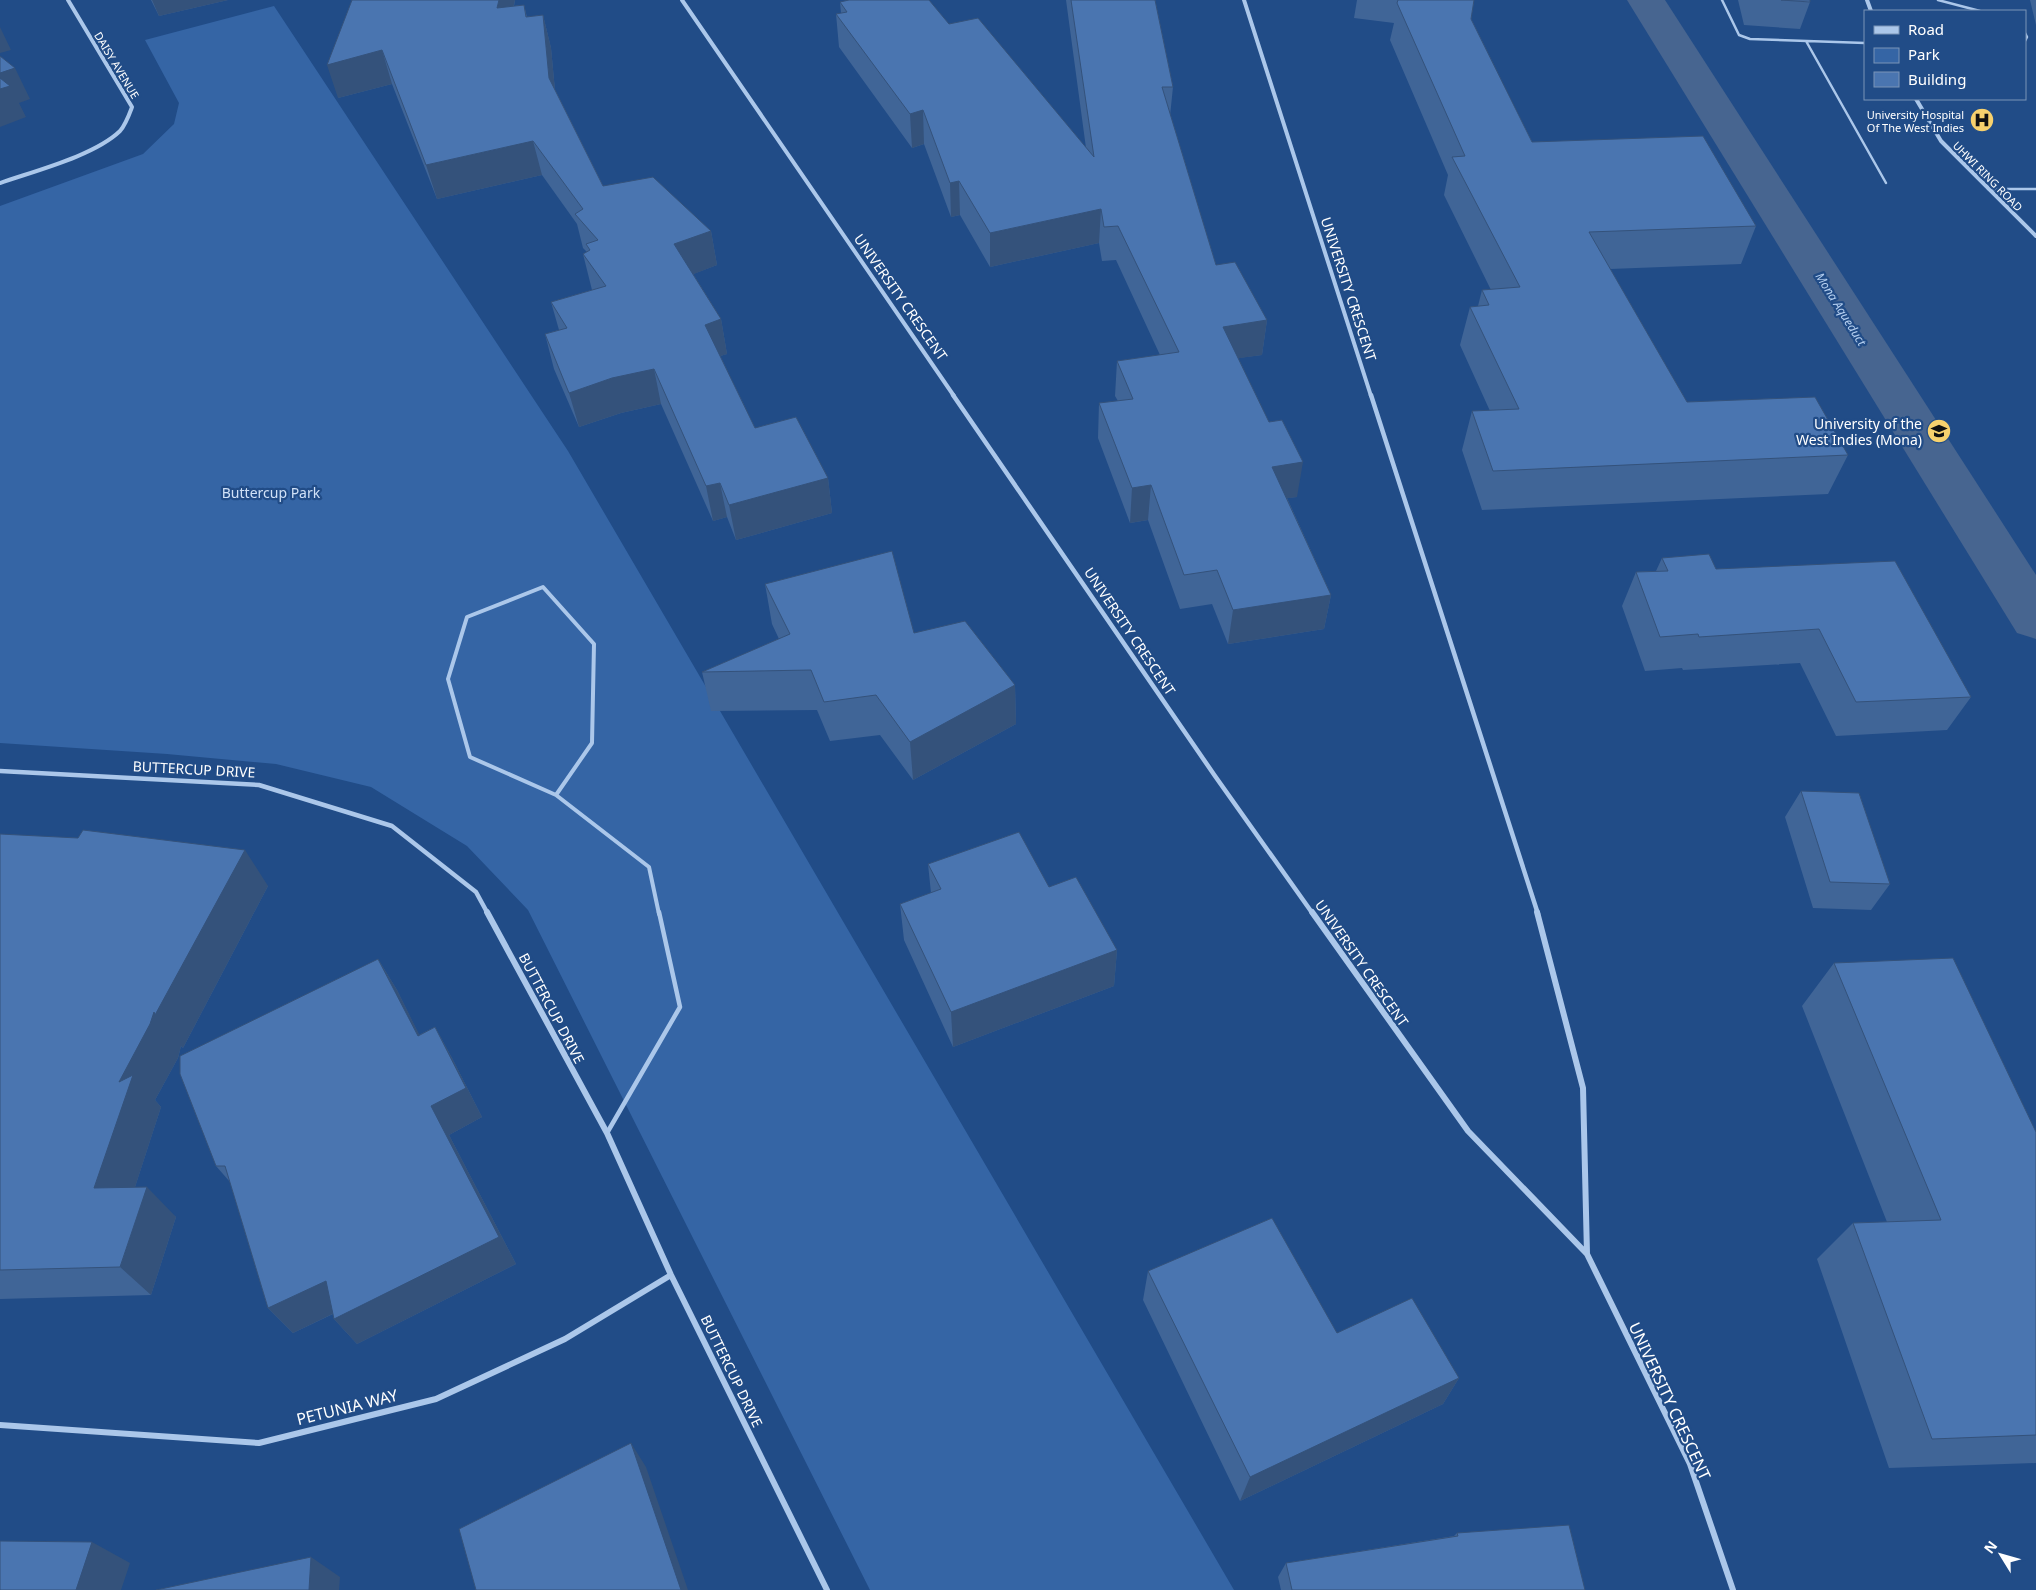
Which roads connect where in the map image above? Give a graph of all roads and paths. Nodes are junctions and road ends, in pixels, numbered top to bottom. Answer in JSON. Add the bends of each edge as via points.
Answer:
{"nodes":[{"id":1,"x":68,"y":0,"type":"edge"},
{"id":2,"x":682,"y":0,"type":"edge"},
{"id":3,"x":1244,"y":0,"type":"edge"},
{"id":4,"x":1722,"y":0,"type":"edge"},
{"id":5,"x":1938,"y":0,"type":"edge"},
{"id":6,"x":1976,"y":10,"type":"edge"},
{"id":7,"x":1806,"y":41,"type":"junction"},
{"id":8,"x":1864,"y":43,"type":"edge"},
{"id":9,"x":1917,"y":100,"type":"edge"},
{"id":10,"x":0,"y":183,"type":"edge"},
{"id":11,"x":1886,"y":183,"type":"dead end"},
{"id":12,"x":1988,"y":189,"type":"junction"},
{"id":13,"x":2036,"y":189,"type":"edge"},
{"id":14,"x":2036,"y":236,"type":"edge"},
{"id":15,"x":0,"y":771,"type":"edge"},
{"id":16,"x":556,"y":795,"type":"junction"},
{"id":17,"x":607,"y":1133,"type":"junction"},
{"id":18,"x":1587,"y":1254,"type":"junction"},
{"id":19,"x":671,"y":1276,"type":"junction"},
{"id":20,"x":0,"y":1426,"type":"edge"},
{"id":21,"x":827,"y":1590,"type":"edge"},
{"id":22,"x":1733,"y":1590,"type":"edge"}],
"edges":[{"from":1,"to":10,"type":"street","name":"DAISY AVENUE","via":[[132,107],[128,119],[118,133],[95,146]]},
{"from":2,"to":18,"type":"street","name":"UNIVERSITY CRESCENT","via":[[1215,776],[1462,1124]]},
{"from":3,"to":18,"type":"street","name":"UNIVERSITY CRESCENT","via":[[1536,911],[1583,1088]]},
{"from":4,"to":7,"type":"lane","via":[[1739,35],[1750,39]]},
{"from":5,"to":6,"type":"lane"},
{"from":7,"to":8,"type":"lane"},
{"from":7,"to":11,"type":"lane"},
{"from":9,"to":12,"type":"street","name":"UHWI RING ROAD","via":[[1941,141]]},
{"from":12,"to":13,"type":"lane"},
{"from":12,"to":14,"type":"street","name":"UHWI RING ROAD"},
{"from":15,"to":17,"type":"street","name":"BUTTERCUP DRIVE","via":[[259,785],[392,826],[476,892]]},
{"from":16,"to":16,"type":"lane","via":[[470,757],[448,679],[468,617],[543,587],[594,644],[592,743]]},
{"from":16,"to":17,"type":"lane","via":[[648,867],[680,1007]]},
{"from":17,"to":19,"type":"street","name":"BUTTERCUP DRIVE"},
{"from":18,"to":22,"type":"street","name":"UNIVERSITY CRESCENT","via":[[1690,1464]]},
{"from":19,"to":20,"type":"street","name":"PETUNIA WAY","via":[[565,1339],[436,1399],[259,1443]]},
{"from":19,"to":21,"type":"street","name":"BUTTERCUP DRIVE"}]}
